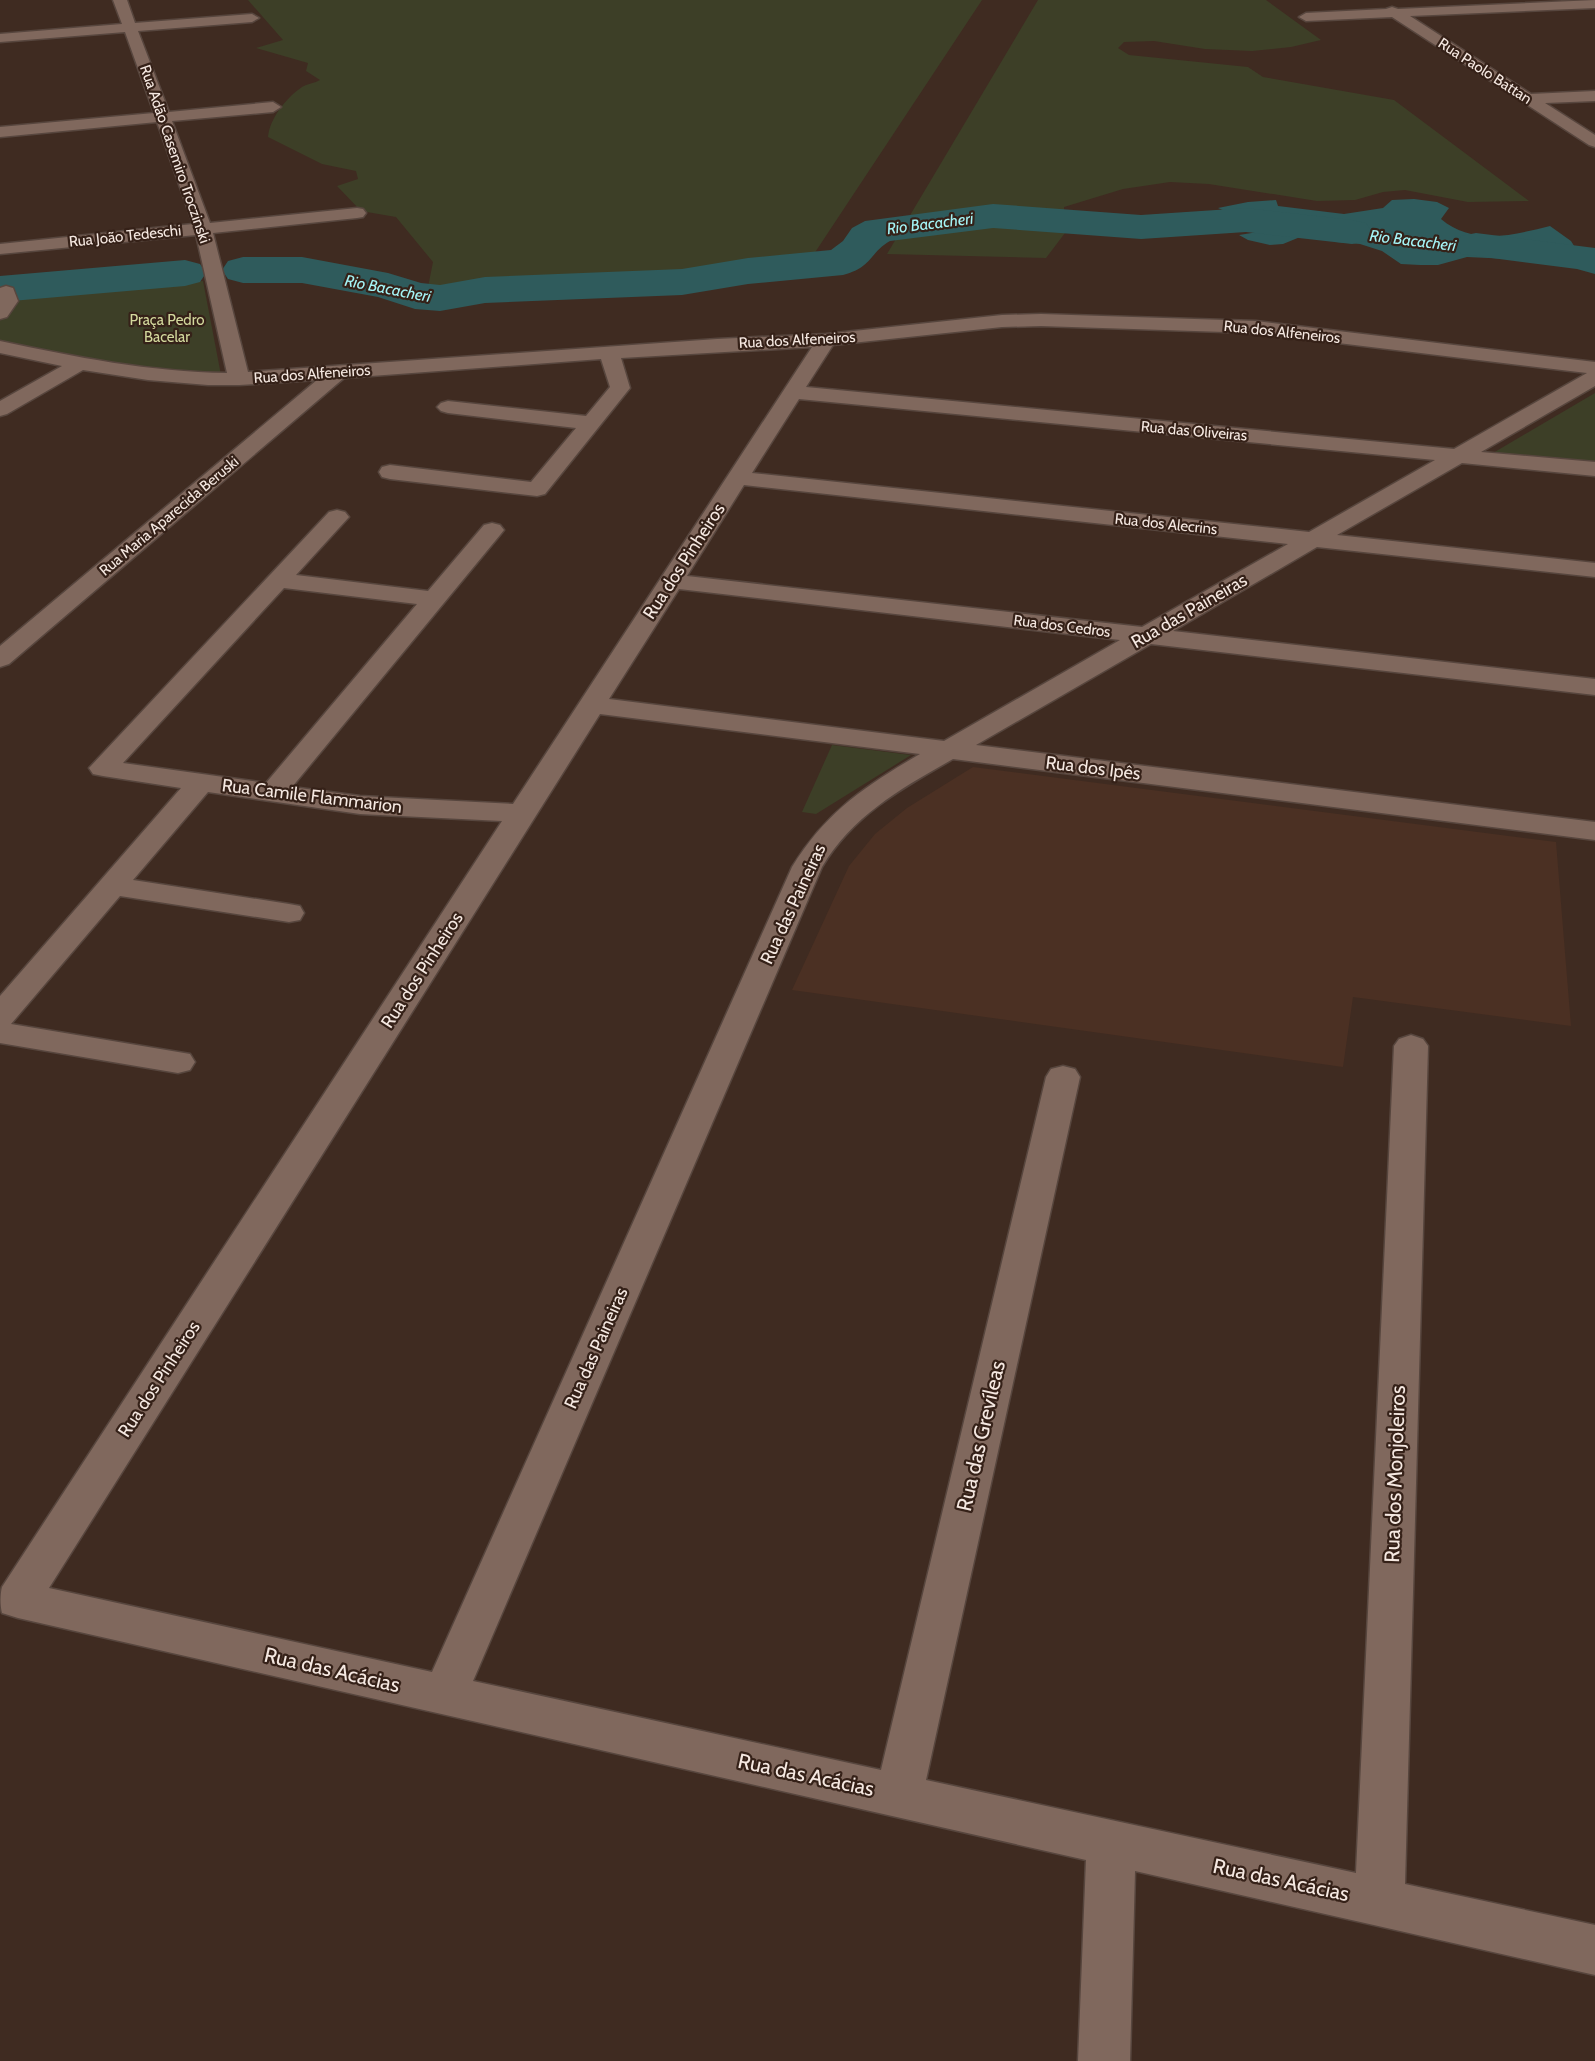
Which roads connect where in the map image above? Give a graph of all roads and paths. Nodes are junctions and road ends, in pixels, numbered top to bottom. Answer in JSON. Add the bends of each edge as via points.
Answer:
{"nodes":[{"id":1,"x":120,"y":0,"type":"edge"},
{"id":2,"x":1375,"y":0,"type":"edge"},
{"id":3,"x":1588,"y":5,"type":"edge"},
{"id":4,"x":1396,"y":13,"type":"junction"},
{"id":5,"x":1306,"y":17,"type":"dead end"},
{"id":6,"x":252,"y":18,"type":"dead end"},
{"id":7,"x":130,"y":28,"type":"junction"},
{"id":8,"x":0,"y":38,"type":"edge"},
{"id":9,"x":1595,"y":96,"type":"edge"},
{"id":10,"x":1529,"y":99,"type":"junction"},
{"id":11,"x":273,"y":107,"type":"dead end"},
{"id":12,"x":163,"y":117,"type":"junction"},
{"id":13,"x":0,"y":132,"type":"edge"},
{"id":14,"x":1595,"y":142,"type":"edge"},
{"id":15,"x":357,"y":213,"type":"dead end"},
{"id":16,"x":203,"y":227,"type":"junction"},
{"id":17,"x":0,"y":249,"type":"edge"},
{"id":18,"x":6,"y":292,"type":"dead end"},
{"id":19,"x":0,"y":314,"type":"edge"},
{"id":20,"x":826,"y":340,"type":"junction"},
{"id":21,"x":0,"y":347,"type":"edge"},
{"id":22,"x":609,"y":353,"type":"junction"},
{"id":23,"x":78,"y":364,"type":"junction"},
{"id":24,"x":1595,"y":368,"type":"edge"},
{"id":25,"x":338,"y":372,"type":"junction"},
{"id":26,"x":1595,"y":377,"type":"edge"},
{"id":27,"x":239,"y":379,"type":"junction"},
{"id":28,"x":792,"y":392,"type":"junction"},
{"id":29,"x":448,"y":407,"type":"dead end"},
{"id":30,"x":0,"y":410,"type":"edge"},
{"id":31,"x":590,"y":423,"type":"junction"},
{"id":32,"x":1458,"y":456,"type":"junction"},
{"id":33,"x":1595,"y":469,"type":"edge"},
{"id":34,"x":390,"y":472,"type":"dead end"},
{"id":35,"x":737,"y":478,"type":"junction"},
{"id":36,"x":337,"y":517,"type":"dead end"},
{"id":37,"x":492,"y":530,"type":"dead end"},
{"id":38,"x":1313,"y":540,"type":"junction"},
{"id":39,"x":1595,"y":570,"type":"edge"},
{"id":40,"x":278,"y":580,"type":"junction"},
{"id":41,"x":672,"y":581,"type":"junction"},
{"id":42,"x":435,"y":599,"type":"junction"},
{"id":43,"x":1147,"y":636,"type":"junction"},
{"id":44,"x":0,"y":659,"type":"edge"},
{"id":45,"x":1595,"y":687,"type":"edge"},
{"id":46,"x":592,"y":705,"type":"junction"},
{"id":47,"x":948,"y":750,"type":"junction"},
{"id":48,"x":201,"y":782,"type":"junction"},
{"id":49,"x":273,"y":792,"type":"junction"},
{"id":50,"x":522,"y":813,"type":"junction"},
{"id":51,"x":1595,"y":831,"type":"edge"},
{"id":52,"x":112,"y":886,"type":"junction"},
{"id":53,"x":290,"y":913,"type":"dead end"},
{"id":54,"x":0,"y":1017,"type":"edge"},
{"id":55,"x":0,"y":1033,"type":"edge"},
{"id":56,"x":1411,"y":1046,"type":"dead end"},
{"id":57,"x":178,"y":1062,"type":"dead end"},
{"id":58,"x":1062,"y":1077,"type":"dead end"},
{"id":59,"x":9,"y":1604,"type":"edge"},
{"id":60,"x":444,"y":1695,"type":"junction"},
{"id":61,"x":899,"y":1795,"type":"junction"},
{"id":62,"x":1111,"y":1843,"type":"junction"},
{"id":63,"x":1380,"y":1902,"type":"junction"},
{"id":64,"x":1595,"y":1950,"type":"edge"},
{"id":65,"x":1104,"y":2061,"type":"edge"}],
"edges":[{"from":1,"to":7,"type":"street","name":"Rua Adão Casemiro Troczinski"},
{"from":2,"to":4,"type":"street","name":"Rua Paolo Battan"},
{"from":3,"to":4,"type":"street"},
{"from":4,"to":5,"type":"street"},
{"from":4,"to":10,"type":"street","name":"Rua Paolo Battan"},
{"from":6,"to":7,"type":"street"},
{"from":7,"to":8,"type":"street"},
{"from":7,"to":12,"type":"street","name":"Rua Adão Casemiro Troczinski"},
{"from":9,"to":10,"type":"street"},
{"from":10,"to":14,"type":"street","name":"Rua Paolo Battan"},
{"from":11,"to":12,"type":"street"},
{"from":12,"to":13,"type":"street"},
{"from":12,"to":16,"type":"street","name":"Rua Adão Casemiro Troczinski"},
{"from":15,"to":16,"type":"street","name":"Rua João Tedeschi"},
{"from":16,"to":17,"type":"street","name":"Rua João Tedeschi"},
{"from":16,"to":27,"type":"street","name":"Rua Adão Casemiro Troczinski"},
{"from":18,"to":19,"type":"street","via":[[9,301]]},
{"from":20,"to":22,"type":"street","name":"Rua dos Alfeneiros"},
{"from":20,"to":24,"type":"street","name":"Rua dos Alfeneiros","via":[[1022,320],[1230,325]]},
{"from":20,"to":28,"type":"street","name":"Rua dos Pinheiros"},
{"from":21,"to":23,"type":"street","name":"Rua dos Alfeneiros"},
{"from":22,"to":25,"type":"street","name":"Rua dos Alfeneiros"},
{"from":22,"to":31,"type":"street","via":[[620,388]]},
{"from":23,"to":27,"type":"street","name":"Rua dos Alfeneiros","via":[[161,377]]},
{"from":23,"to":30,"type":"street"},
{"from":25,"to":27,"type":"street","name":"Rua dos Alfeneiros"},
{"from":25,"to":44,"type":"street","name":"Rua Maria Aparecida Beruski"},
{"from":26,"to":32,"type":"street","name":"Rua das Paineiras"},
{"from":28,"to":32,"type":"street","name":"Rua das Oliveiras"},
{"from":28,"to":35,"type":"street","name":"Rua dos Pinheiros"},
{"from":29,"to":31,"type":"street"},
{"from":31,"to":34,"type":"street","via":[[537,489]]},
{"from":32,"to":33,"type":"street","name":"Rua das Oliveiras"},
{"from":32,"to":38,"type":"street","name":"Rua das Paineiras"},
{"from":35,"to":38,"type":"street","name":"Rua dos Alecrins"},
{"from":35,"to":41,"type":"street","name":"Rua dos Pinheiros"},
{"from":36,"to":40,"type":"street"},
{"from":37,"to":42,"type":"street"},
{"from":38,"to":39,"type":"street","name":"Rua dos Alecrins"},
{"from":38,"to":43,"type":"street","name":"Rua das Paineiras"},
{"from":40,"to":42,"type":"street"},
{"from":40,"to":48,"type":"street","name":"Rua Camile Flammarion","via":[[103,768]]},
{"from":41,"to":43,"type":"street","name":"Rua dos Cedros"},
{"from":41,"to":46,"type":"street","name":"Rua dos Pinheiros"},
{"from":42,"to":49,"type":"street"},
{"from":43,"to":45,"type":"street","name":"Rua dos Cedros"},
{"from":43,"to":47,"type":"street","name":"Rua das Paineiras"},
{"from":46,"to":47,"type":"street","name":"Rua dos Ipês"},
{"from":46,"to":50,"type":"street","name":"Rua dos Pinheiros"},
{"from":47,"to":51,"type":"street","name":"Rua dos Ipês"},
{"from":47,"to":60,"type":"street","name":"Rua das Paineiras","via":[[850,811],[823,839],[807,867]]},
{"from":48,"to":49,"type":"street","name":"Rua Camile Flammarion"},
{"from":48,"to":52,"type":"street"},
{"from":49,"to":50,"type":"street","name":"Rua Camile Flammarion","via":[[360,805]]},
{"from":50,"to":59,"type":"street","name":"Rua dos Pinheiros"},
{"from":52,"to":53,"type":"street"},
{"from":52,"to":54,"type":"street"},
{"from":55,"to":57,"type":"street"},
{"from":56,"to":63,"type":"street","name":"Rua dos Monjoleiros"},
{"from":58,"to":61,"type":"street","name":"Rua das Grevíleas"},
{"from":59,"to":60,"type":"street","name":"Rua das Acácias"},
{"from":60,"to":61,"type":"street","name":"Rua das Acácias"},
{"from":61,"to":62,"type":"street","name":"Rua das Acácias"},
{"from":62,"to":63,"type":"street","name":"Rua das Acácias"},
{"from":62,"to":65,"type":"street"},
{"from":63,"to":64,"type":"street","name":"Rua das Acácias"}]}
